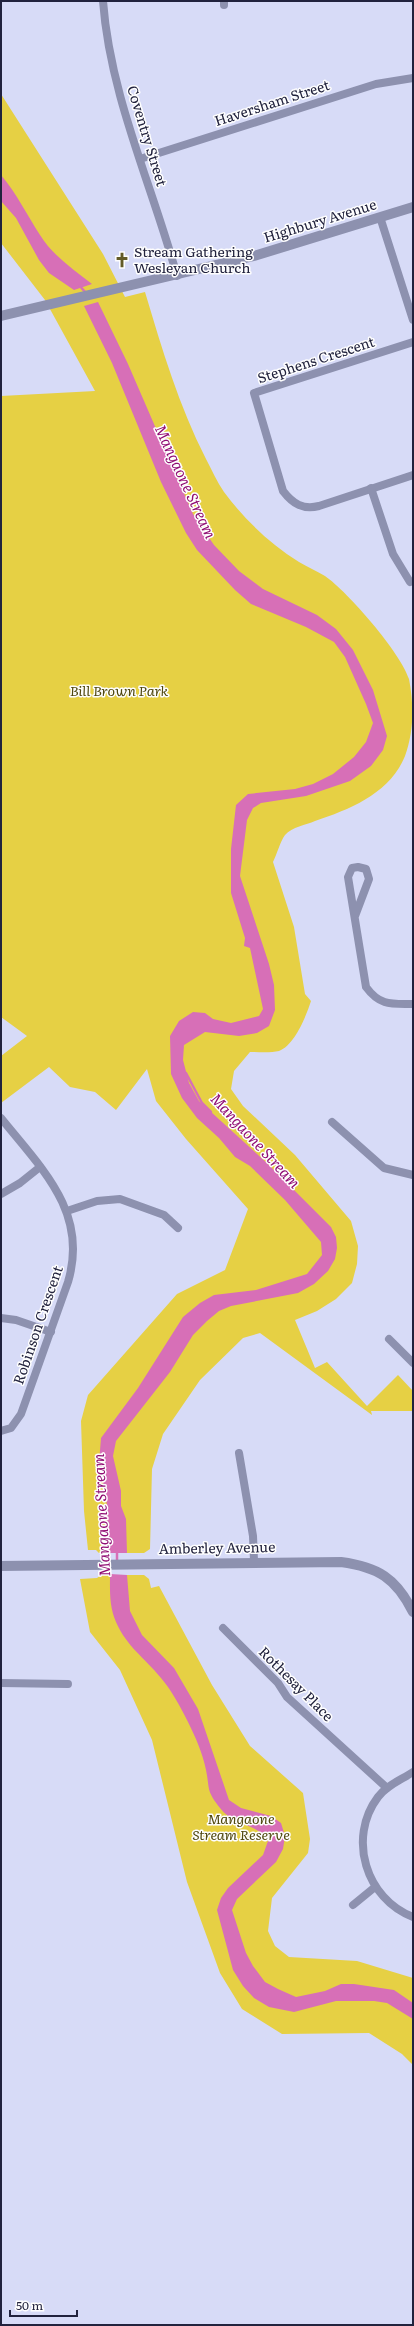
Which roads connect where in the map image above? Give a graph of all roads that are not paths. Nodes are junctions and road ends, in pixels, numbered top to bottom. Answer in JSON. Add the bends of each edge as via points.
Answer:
{"nodes":[{"id":1,"x":103,"y":1,"type":"edge"},
{"id":2,"x":413,"y":78,"type":"edge"},
{"id":3,"x":140,"y":159,"type":"junction"},
{"id":4,"x":413,"y":206,"type":"edge"},
{"id":5,"x":380,"y":217,"type":"junction"},
{"id":6,"x":177,"y":276,"type":"junction"},
{"id":7,"x":1,"y":316,"type":"edge"},
{"id":8,"x":413,"y":320,"type":"edge"},
{"id":9,"x":413,"y":342,"type":"edge"},
{"id":10,"x":413,"y":475,"type":"edge"},
{"id":11,"x":371,"y":488,"type":"junction"},
{"id":12,"x":410,"y":582,"type":"dead end"},
{"id":13,"x":355,"y":916,"type":"junction"},
{"id":14,"x":413,"y":1004,"type":"edge"},
{"id":15,"x":1,"y":1118,"type":"edge"},
{"id":16,"x":332,"y":1122,"type":"dead end"},
{"id":17,"x":40,"y":1167,"type":"junction"},
{"id":18,"x":413,"y":1175,"type":"edge"},
{"id":19,"x":1,"y":1194,"type":"edge"},
{"id":20,"x":67,"y":1211,"type":"junction"},
{"id":21,"x":178,"y":1228,"type":"dead end"},
{"id":22,"x":1,"y":1318,"type":"edge"},
{"id":23,"x":51,"y":1332,"type":"junction"},
{"id":24,"x":389,"y":1339,"type":"dead end"},
{"id":25,"x":413,"y":1364,"type":"edge"},
{"id":26,"x":1,"y":1430,"type":"edge"},
{"id":27,"x":238,"y":1453,"type":"dead end"},
{"id":28,"x":254,"y":1561,"type":"junction"},
{"id":29,"x":1,"y":1566,"type":"edge"},
{"id":30,"x":413,"y":1612,"type":"edge"},
{"id":31,"x":223,"y":1628,"type":"dead end"},
{"id":32,"x":1,"y":1683,"type":"edge"},
{"id":33,"x":68,"y":1684,"type":"dead end"},
{"id":34,"x":413,"y":1772,"type":"edge"},
{"id":35,"x":387,"y":1788,"type":"junction"},
{"id":36,"x":375,"y":1887,"type":"junction"},
{"id":37,"x":353,"y":1906,"type":"dead end"},
{"id":38,"x":413,"y":1917,"type":"edge"}],
"edges":[{"from":1,"to":3,"type":"street","name":"Coventry Street","via":[[111,62]]},
{"from":2,"to":3,"type":"street","name":"Haversham Street","via":[[376,84]]},
{"from":3,"to":6,"type":"street","name":"Coventry Street"},
{"from":4,"to":5,"type":"street","name":"Highbury Avenue"},
{"from":5,"to":6,"type":"street","name":"Highbury Avenue","via":[[254,256]]},
{"from":5,"to":8,"type":"street"},
{"from":6,"to":7,"type":"street","name":"Highbury Avenue"},
{"from":9,"to":11,"type":"street","name":"Stephens Crescent","via":[[254,393],[284,491],[293,502],[306,508],[314,507]]},
{"from":10,"to":11,"type":"street","name":"Stephens Crescent"},
{"from":11,"to":12,"type":"street","via":[[393,554]]},
{"from":13,"to":13,"type":"street","via":[[369,879],[366,869],[358,867],[352,868],[348,877]]},
{"from":13,"to":14,"type":"street","via":[[366,987],[374,999],[392,1004]]},
{"from":15,"to":17,"type":"street","name":"Robinson Crescent"},
{"from":16,"to":18,"type":"street","via":[[384,1168]]},
{"from":17,"to":19,"type":"street"},
{"from":17,"to":20,"type":"street","name":"Robinson Crescent","via":[[59,1193]]},
{"from":20,"to":21,"type":"street","via":[[97,1201],[120,1199],[164,1215]]},
{"from":20,"to":23,"type":"street","name":"Robinson Crescent","via":[[73,1229],[73,1266]]},
{"from":22,"to":23,"type":"street","via":[[16,1320]]},
{"from":23,"to":26,"type":"street","name":"Robinson Crescent","via":[[21,1414],[11,1428]]},
{"from":24,"to":25,"type":"street"},
{"from":27,"to":28,"type":"street","via":[[253,1536]]},
{"from":28,"to":29,"type":"street","name":"Amberley Avenue"},
{"from":28,"to":30,"type":"street","name":"Amberley Avenue","via":[[341,1562],[373,1568],[388,1577]]},
{"from":31,"to":35,"type":"street","name":"Rothesay Place","via":[[278,1683],[287,1698]]},
{"from":32,"to":33,"type":"street"},
{"from":34,"to":35,"type":"street"},
{"from":35,"to":36,"type":"street","via":[[369,1813],[362,1845],[365,1864]]},
{"from":36,"to":37,"type":"street"},
{"from":36,"to":38,"type":"street","via":[[392,1906]]}]}
